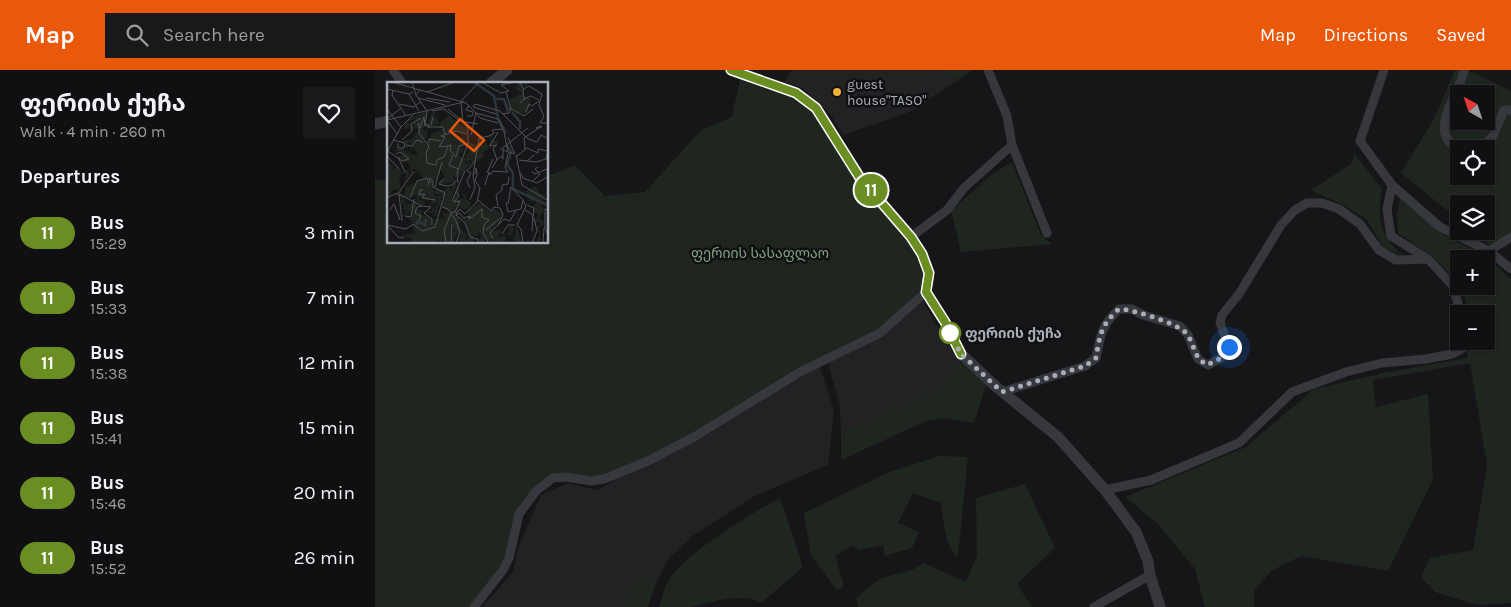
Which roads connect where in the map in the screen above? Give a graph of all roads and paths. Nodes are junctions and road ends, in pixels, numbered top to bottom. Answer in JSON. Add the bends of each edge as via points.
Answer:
{"nodes":[{"id":1,"x":393,"y":70,"type":"edge"},
{"id":2,"x":507,"y":70,"type":"edge"},
{"id":3,"x":731,"y":70,"type":"edge"},
{"id":4,"x":988,"y":70,"type":"edge"},
{"id":5,"x":1384,"y":70,"type":"edge"},
{"id":6,"x":1464,"y":70,"type":"edge"},
{"id":7,"x":402,"y":82,"type":"edge"},
{"id":8,"x":492,"y":82,"type":"edge"},
{"id":9,"x":1511,"y":110,"type":"edge"},
{"id":10,"x":1489,"y":140,"type":"edge"},
{"id":11,"x":1450,"y":144,"type":"edge"},
{"id":12,"x":1012,"y":145,"type":"junction"},
{"id":13,"x":1392,"y":185,"type":"junction"},
{"id":14,"x":1047,"y":233,"type":"dead end"},
{"id":15,"x":911,"y":237,"type":"junction"},
{"id":16,"x":1511,"y":237,"type":"edge"},
{"id":17,"x":1487,"y":250,"type":"edge"},
{"id":18,"x":1491,"y":250,"type":"edge"},
{"id":19,"x":1495,"y":256,"type":"edge"},
{"id":20,"x":1428,"y":259,"type":"junction"},
{"id":21,"x":1511,"y":269,"type":"edge"},
{"id":22,"x":926,"y":292,"type":"junction"},
{"id":23,"x":1458,"y":305,"type":"edge"},
{"id":24,"x":1459,"y":350,"type":"edge"},
{"id":25,"x":1002,"y":392,"type":"junction"},
{"id":26,"x":1105,"y":490,"type":"junction"},
{"id":27,"x":1150,"y":575,"type":"junction"},
{"id":28,"x":474,"y":607,"type":"edge"},
{"id":29,"x":1095,"y":607,"type":"edge"},
{"id":30,"x":1160,"y":607,"type":"edge"}],
"edges":[{"from":1,"to":7,"type":"street"},
{"from":2,"to":8,"type":"street"},
{"from":3,"to":15,"type":"street","via":[[796,93],[816,108],[860,178]]},
{"from":4,"to":12,"type":"street","via":[[1007,116]]},
{"from":5,"to":13,"type":"street","via":[[1360,141]]},
{"from":6,"to":11,"type":"street","via":[[1445,114],[1444,131]]},
{"from":9,"to":10,"type":"street","via":[[1504,110]]},
{"from":12,"to":14,"type":"street"},
{"from":12,"to":15,"type":"street","via":[[964,188],[947,210]]},
{"from":13,"to":17,"type":"street","via":[[1440,227]]},
{"from":13,"to":20,"type":"street","via":[[1387,209],[1391,236]]},
{"from":15,"to":22,"type":"street","via":[[929,273]]},
{"from":16,"to":18,"type":"street"},
{"from":19,"to":21,"type":"street"},
{"from":20,"to":23,"type":"street","via":[[1453,286]]},
{"from":20,"to":25,"type":"street","via":[[1397,260],[1379,250],[1360,224],[1339,209],[1322,203],[1307,203],[1281,225],[1239,294],[1222,315],[1220,323],[1229,347],[1221,358],[1207,365],[1198,359],[1181,326],[1143,316],[1132,309],[1119,309],[1101,330],[1096,358],[1085,366]]},
{"from":22,"to":25,"type":"street","via":[[961,354]]},
{"from":22,"to":28,"type":"street","via":[[880,333],[800,372],[694,437],[648,461],[603,479],[553,478],[535,491],[519,514],[509,558]]},
{"from":24,"to":26,"type":"street","via":[[1426,360],[1346,372],[1292,392],[1239,442],[1151,480]]},
{"from":25,"to":26,"type":"street","via":[[1058,437]]},
{"from":26,"to":27,"type":"street","via":[[1136,532]]},
{"from":27,"to":29,"type":"street"},
{"from":27,"to":30,"type":"street"}]}
